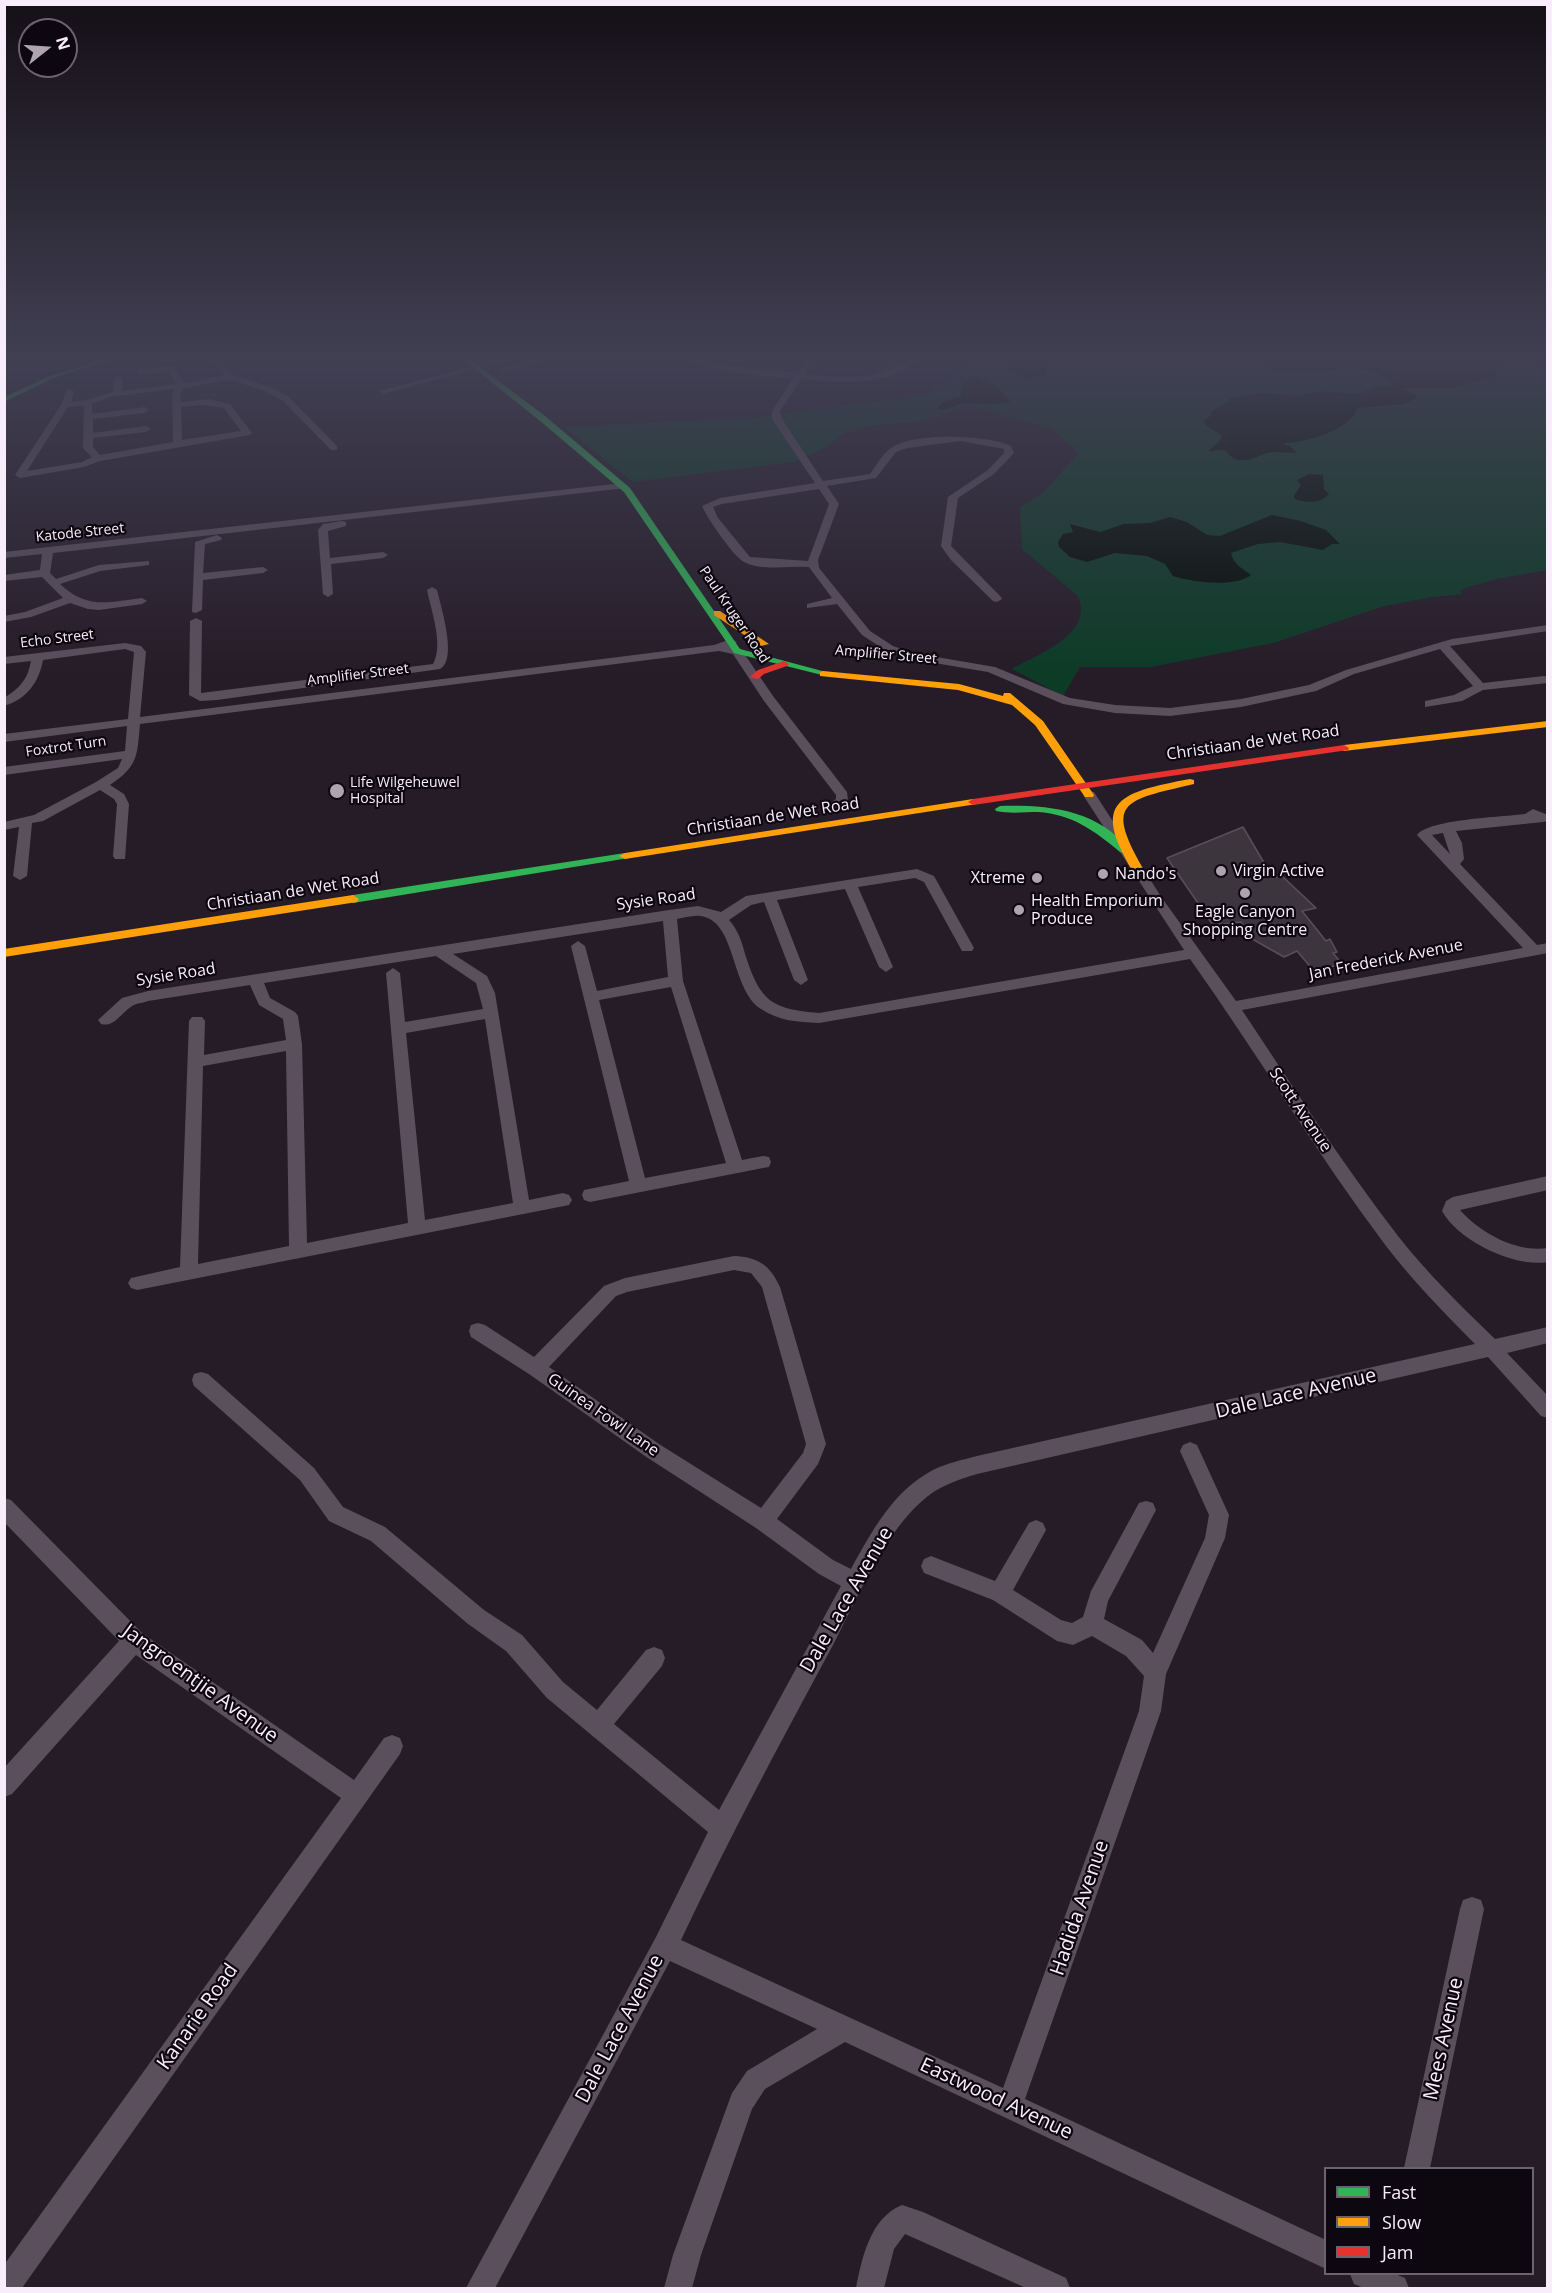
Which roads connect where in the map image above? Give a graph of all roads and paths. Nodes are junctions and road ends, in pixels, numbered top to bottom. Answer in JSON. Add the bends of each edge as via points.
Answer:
{"nodes":[{"id":1,"x":26,"y":465,"type":"edge"},
{"id":2,"x":78,"y":465,"type":"edge"},
{"id":3,"x":598,"y":465,"type":"edge"},
{"id":4,"x":809,"y":465,"type":"edge"},
{"id":5,"x":881,"y":465,"type":"edge"},
{"id":6,"x":998,"y":465,"type":"edge"},
{"id":7,"x":822,"y":484,"type":"junction"},
{"id":8,"x":623,"y":486,"type":"junction"},
{"id":9,"x":394,"y":512,"type":"junction"},
{"id":10,"x":275,"y":525,"type":"junction"},
{"id":11,"x":48,"y":550,"type":"junction"},
{"id":12,"x":4,"y":555,"type":"edge"},
{"id":13,"x":383,"y":555,"type":"dead end"},
{"id":14,"x":324,"y":562,"type":"junction"},
{"id":15,"x":145,"y":563,"type":"dead end"},
{"id":16,"x":813,"y":564,"type":"junction"},
{"id":17,"x":263,"y":570,"type":"dead end"},
{"id":18,"x":45,"y":573,"type":"junction"},
{"id":19,"x":198,"y":577,"type":"junction"},
{"id":20,"x":4,"y":578,"type":"edge"},
{"id":21,"x":53,"y":583,"type":"junction"},
{"id":22,"x":432,"y":590,"type":"dead end"},
{"id":23,"x":328,"y":594,"type":"dead end"},
{"id":24,"x":71,"y":599,"type":"junction"},
{"id":25,"x":998,"y":599,"type":"dead end"},
{"id":26,"x":838,"y":600,"type":"junction"},
{"id":27,"x":142,"y":601,"type":"dead end"},
{"id":28,"x":811,"y":606,"type":"dead end"},
{"id":29,"x":710,"y":610,"type":"junction"},
{"id":30,"x":4,"y":619,"type":"edge"},
{"id":31,"x":1548,"y":628,"type":"edge"},
{"id":32,"x":764,"y":644,"type":"junction"},
{"id":33,"x":1443,"y":645,"type":"junction"},
{"id":34,"x":734,"y":647,"type":"junction"},
{"id":35,"x":38,"y":657,"type":"junction"},
{"id":36,"x":4,"y":661,"type":"edge"},
{"id":37,"x":784,"y":664,"type":"junction"},
{"id":38,"x":755,"y":677,"type":"junction"},
{"id":39,"x":1544,"y":680,"type":"dead end"},
{"id":40,"x":318,"y":683,"type":"junction"},
{"id":41,"x":1480,"y":687,"type":"junction"},
{"id":42,"x":319,"y":696,"type":"junction"},
{"id":43,"x":4,"y":703,"type":"edge"},
{"id":44,"x":1017,"y":704,"type":"junction"},
{"id":45,"x":1429,"y":704,"type":"dead end"},
{"id":46,"x":134,"y":721,"type":"junction"},
{"id":47,"x":1039,"y":723,"type":"junction"},
{"id":48,"x":1548,"y":724,"type":"edge"},
{"id":49,"x":4,"y":738,"type":"edge"},
{"id":50,"x":1051,"y":738,"type":"junction"},
{"id":51,"x":1523,"y":741,"type":"dead end"},
{"id":52,"x":131,"y":754,"type":"junction"},
{"id":53,"x":4,"y":771,"type":"edge"},
{"id":54,"x":1138,"y":776,"type":"junction"},
{"id":55,"x":1209,"y":777,"type":"junction"},
{"id":56,"x":101,"y":784,"type":"junction"},
{"id":57,"x":1086,"y":790,"type":"junction"},
{"id":58,"x":994,"y":804,"type":"junction"},
{"id":59,"x":829,"y":808,"type":"dead end"},
{"id":60,"x":1529,"y":818,"type":"dead end"},
{"id":61,"x":26,"y":822,"type":"junction"},
{"id":62,"x":4,"y":826,"type":"edge"},
{"id":63,"x":1448,"y":828,"type":"junction"},
{"id":64,"x":1125,"y":851,"type":"junction"},
{"id":65,"x":120,"y":856,"type":"dead end"},
{"id":66,"x":1452,"y":864,"type":"junction"},
{"id":67,"x":1141,"y":875,"type":"junction"},
{"id":68,"x":20,"y":876,"type":"dead end"},
{"id":69,"x":849,"y":883,"type":"junction"},
{"id":70,"x":769,"y":896,"type":"junction"},
{"id":71,"x":669,"y":915,"type":"junction"},
{"id":72,"x":723,"y":918,"type":"junction"},
{"id":73,"x":578,"y":946,"type":"dead end"},
{"id":74,"x":967,"y":948,"type":"dead end"},
{"id":75,"x":1540,"y":949,"type":"edge"},
{"id":76,"x":440,"y":952,"type":"junction"},
{"id":77,"x":4,"y":953,"type":"edge"},
{"id":78,"x":1194,"y":953,"type":"junction"},
{"id":79,"x":4,"y":963,"type":"edge"},
{"id":80,"x":886,"y":967,"type":"dead end"},
{"id":81,"x":393,"y":973,"type":"dead end"},
{"id":82,"x":801,"y":980,"type":"dead end"},
{"id":83,"x":256,"y":981,"type":"junction"},
{"id":84,"x":676,"y":981,"type":"junction"},
{"id":85,"x":590,"y":997,"type":"junction"},
{"id":86,"x":1232,"y":1007,"type":"junction"},
{"id":87,"x":491,"y":1013,"type":"junction"},
{"id":88,"x":106,"y":1020,"type":"dead end"},
{"id":89,"x":197,"y":1021,"type":"dead end"},
{"id":90,"x":398,"y":1029,"type":"junction"},
{"id":91,"x":294,"y":1044,"type":"junction"},
{"id":92,"x":197,"y":1062,"type":"junction"},
{"id":93,"x":763,"y":1162,"type":"dead end"},
{"id":94,"x":736,"y":1167,"type":"junction"},
{"id":95,"x":1548,"y":1183,"type":"edge"},
{"id":96,"x":638,"y":1185,"type":"junction"},
{"id":97,"x":590,"y":1195,"type":"dead end"},
{"id":98,"x":563,"y":1200,"type":"dead end"},
{"id":99,"x":522,"y":1207,"type":"junction"},
{"id":100,"x":417,"y":1226,"type":"junction"},
{"id":101,"x":298,"y":1251,"type":"junction"},
{"id":102,"x":1548,"y":1255,"type":"edge"},
{"id":103,"x":189,"y":1272,"type":"junction"},
{"id":104,"x":137,"y":1282,"type":"dead end"},
{"id":105,"x":478,"y":1330,"type":"dead end"},
{"id":106,"x":1548,"y":1335,"type":"edge"},
{"id":107,"x":1492,"y":1349,"type":"junction"},
{"id":108,"x":536,"y":1368,"type":"junction"},
{"id":109,"x":201,"y":1380,"type":"dead end"},
{"id":110,"x":1548,"y":1410,"type":"edge"},
{"id":111,"x":1190,"y":1451,"type":"dead end"},
{"id":112,"x":4,"y":1507,"type":"edge"},
{"id":113,"x":1146,"y":1510,"type":"dead end"},
{"id":114,"x":763,"y":1521,"type":"junction"},
{"id":115,"x":1036,"y":1530,"type":"dead end"},
{"id":116,"x":931,"y":1566,"type":"dead end"},
{"id":117,"x":855,"y":1582,"type":"junction"},
{"id":118,"x":1000,"y":1593,"type":"junction"},
{"id":119,"x":1092,"y":1624,"type":"junction"},
{"id":120,"x":134,"y":1641,"type":"junction"},
{"id":121,"x":654,"y":1658,"type":"dead end"},
{"id":122,"x":1155,"y":1673,"type":"junction"},
{"id":123,"x":598,"y":1726,"type":"junction"},
{"id":124,"x":392,"y":1746,"type":"dead end"},
{"id":125,"x":4,"y":1786,"type":"edge"},
{"id":126,"x":356,"y":1795,"type":"junction"},
{"id":127,"x":722,"y":1828,"type":"junction"},
{"id":128,"x":1472,"y":1909,"type":"dead end"},
{"id":129,"x":665,"y":1946,"type":"junction"},
{"id":130,"x":844,"y":2028,"type":"junction"},
{"id":131,"x":1010,"y":2105,"type":"junction"},
{"id":132,"x":1417,"y":2167,"type":"edge"},
{"id":133,"x":1324,"y":2254,"type":"edge"},
{"id":134,"x":1367,"y":2275,"type":"edge"},
{"id":135,"x":1394,"y":2283,"type":"edge"},
{"id":136,"x":4,"y":2289,"type":"edge"},
{"id":137,"x":480,"y":2289,"type":"edge"},
{"id":138,"x":678,"y":2289,"type":"edge"},
{"id":139,"x":870,"y":2289,"type":"edge"},
{"id":140,"x":1056,"y":2289,"type":"edge"}],
"edges":[{"from":1,"to":2,"type":"street","via":[[20,475]]},
{"from":3,"to":8,"type":"main road","name":"Paul Kruger Road"},
{"from":4,"to":7,"type":"street"},
{"from":5,"to":7,"type":"street","via":[[873,476]]},
{"from":6,"to":25,"type":"street","via":[[954,497],[945,542],[950,552]]},
{"from":7,"to":16,"type":"street","via":[[834,507]]},
{"from":7,"to":16,"type":"street","via":[[720,501],[706,507],[746,559]]},
{"from":8,"to":9,"type":"street","name":"Katode Street"},
{"from":8,"to":29,"type":"main road","name":"Paul Kruger Road"},
{"from":9,"to":10,"type":"street","name":"Katode Street"},
{"from":9,"to":14,"type":"street","via":[[396,519],[392,522],[324,527]]},
{"from":10,"to":11,"type":"street","name":"Katode Street"},
{"from":10,"to":19,"type":"street","via":[[276,532],[268,536],[202,541]]},
{"from":11,"to":12,"type":"street","name":"Katode Street"},
{"from":11,"to":18,"type":"street"},
{"from":13,"to":14,"type":"street"},
{"from":14,"to":23,"type":"street"},
{"from":15,"to":21,"type":"street","via":[[99,568]]},
{"from":16,"to":26,"type":"street"},
{"from":17,"to":19,"type":"street"},
{"from":18,"to":20,"type":"street"},
{"from":18,"to":21,"type":"street"},
{"from":19,"to":40,"type":"street","via":[[196,696]]},
{"from":21,"to":24,"type":"street"},
{"from":22,"to":40,"type":"street","via":[[440,665]]},
{"from":24,"to":27,"type":"street","via":[[91,607]]},
{"from":24,"to":30,"type":"street"},
{"from":26,"to":28,"type":"street"},
{"from":26,"to":33,"type":"street","via":[[866,633],[889,648],[911,656],[991,669],[1067,701],[1115,710],[1170,712],[1241,703],[1312,688],[1350,672]]},
{"from":29,"to":32,"type":"main road"},
{"from":29,"to":34,"type":"main road","name":"Paul Kruger Road"},
{"from":31,"to":33,"type":"street"},
{"from":32,"to":34,"type":"main road","name":"Amplifier Street"},
{"from":32,"to":44,"type":"main road","name":"Amplifier Street","via":[[804,662],[833,668],[960,679],[998,691]]},
{"from":33,"to":41,"type":"street"},
{"from":34,"to":37,"type":"main road","name":"Amplifier Street"},
{"from":34,"to":38,"type":"street","name":"Paul Kruger Road"},
{"from":34,"to":42,"type":"street","name":"Amplifier Street"},
{"from":35,"to":36,"type":"street","name":"Echo Street"},
{"from":35,"to":43,"type":"street","via":[[30,686]]},
{"from":35,"to":46,"type":"street","name":"Echo Street","via":[[132,646],[140,652]]},
{"from":37,"to":38,"type":"main road"},
{"from":37,"to":44,"type":"main road","name":"Amplifier Street","via":[[835,676],[958,686]]},
{"from":38,"to":59,"type":"street","name":"Paul Kruger Road","via":[[842,795],[842,801]]},
{"from":39,"to":41,"type":"street"},
{"from":40,"to":42,"type":"street"},
{"from":41,"to":45,"type":"street","via":[[1458,698]]},
{"from":42,"to":46,"type":"street","name":"Amplifier Street"},
{"from":44,"to":47,"type":"main road","name":"Amplifier Street"},
{"from":46,"to":49,"type":"street","name":"Amplifier Street"},
{"from":46,"to":52,"type":"street"},
{"from":47,"to":50,"type":"main road","name":"Amplifier Street"},
{"from":47,"to":54,"type":"main road","via":[[1065,751],[1092,767]]},
{"from":48,"to":54,"type":"main road","name":"Christiaan de Wet Road"},
{"from":50,"to":57,"type":"main road","name":"Amplifier Street"},
{"from":50,"to":58,"type":"main road","via":[[1051,773]]},
{"from":51,"to":55,"type":"main road","name":"Christiaan de Wet Road","via":[[1392,748]]},
{"from":52,"to":53,"type":"street","name":"Foxtrot Turn"},
{"from":52,"to":56,"type":"street","via":[[125,767]]},
{"from":54,"to":57,"type":"main road","name":"Christiaan de Wet Road"},
{"from":55,"to":57,"type":"main road","name":"Christiaan de Wet Road"},
{"from":55,"to":67,"type":"main road","via":[[1145,793],[1121,804],[1117,827]]},
{"from":56,"to":61,"type":"street"},
{"from":56,"to":65,"type":"street","via":[[123,804]]},
{"from":57,"to":58,"type":"main road","name":"Christiaan de Wet Road"},
{"from":57,"to":64,"type":"street","name":"Scott Avenue"},
{"from":58,"to":64,"type":"main road","via":[[1074,813],[1092,821]]},
{"from":58,"to":77,"type":"main road","name":"Christiaan de Wet Road"},
{"from":58,"to":79,"type":"main road","name":"Christiaan de Wet Road"},
{"from":60,"to":63,"type":"street"},
{"from":61,"to":62,"type":"street"},
{"from":61,"to":68,"type":"street"},
{"from":63,"to":66,"type":"street","via":[[1457,859]]},
{"from":63,"to":66,"type":"street","via":[[1424,835]]},
{"from":64,"to":67,"type":"street","name":"Scott Avenue"},
{"from":66,"to":75,"type":"street"},
{"from":67,"to":78,"type":"street","name":"Scott Avenue"},
{"from":69,"to":70,"type":"street"},
{"from":69,"to":74,"type":"street","via":[[924,874]]},
{"from":69,"to":80,"type":"street"},
{"from":70,"to":72,"type":"street","via":[[746,901]]},
{"from":70,"to":82,"type":"street"},
{"from":71,"to":72,"type":"street","name":"Sysie Road","via":[[706,910]]},
{"from":71,"to":76,"type":"street","name":"Sysie Road"},
{"from":71,"to":84,"type":"street"},
{"from":72,"to":78,"type":"street","via":[[754,994],[770,1008],[802,1018]]},
{"from":73,"to":85,"type":"street"},
{"from":75,"to":86,"type":"street","name":"Jan Frederick Avenue"},
{"from":76,"to":83,"type":"street","name":"Sysie Road"},
{"from":76,"to":87,"type":"street","via":[[482,980]]},
{"from":78,"to":86,"type":"street","name":"Scott Avenue"},
{"from":81,"to":90,"type":"street"},
{"from":83,"to":88,"type":"street","name":"Sysie Road","via":[[136,999]]},
{"from":83,"to":91,"type":"street","via":[[264,1001],[290,1016]]},
{"from":84,"to":85,"type":"street"},
{"from":84,"to":94,"type":"street"},
{"from":85,"to":96,"type":"street"},
{"from":86,"to":107,"type":"street","name":"Scott Avenue","via":[[1326,1150],[1393,1242]]},
{"from":87,"to":90,"type":"street"},
{"from":87,"to":99,"type":"street"},
{"from":89,"to":92,"type":"street"},
{"from":90,"to":100,"type":"street"},
{"from":91,"to":92,"type":"street"},
{"from":91,"to":101,"type":"street"},
{"from":92,"to":103,"type":"street"},
{"from":93,"to":94,"type":"street"},
{"from":94,"to":96,"type":"street"},
{"from":95,"to":102,"type":"street","via":[[1459,1202],[1451,1211],[1461,1224],[1513,1253],[1528,1257]]},
{"from":96,"to":97,"type":"street"},
{"from":98,"to":99,"type":"street"},
{"from":99,"to":100,"type":"street"},
{"from":100,"to":101,"type":"street"},
{"from":101,"to":103,"type":"street"},
{"from":103,"to":104,"type":"street"},
{"from":105,"to":108,"type":"street"},
{"from":106,"to":107,"type":"street","name":"Dale Lace Avenue"},
{"from":107,"to":110,"type":"street","name":"Scott Avenue"},
{"from":107,"to":117,"type":"street","name":"Dale Lace Avenue","via":[[942,1476],[920,1489],[902,1507]]},
{"from":108,"to":114,"type":"street","name":"Guinea Fowl Lane","via":[[652,1450]]},
{"from":108,"to":114,"type":"street","name":"Guinea Fowl Lane","via":[[603,1296],[616,1288],[734,1263],[757,1266],[771,1287],[816,1444],[811,1458]]},
{"from":109,"to":123,"type":"street","via":[[308,1474],[336,1514],[378,1534],[476,1617],[514,1643],[555,1690]]},
{"from":111,"to":122,"type":"street","name":"Hadida Avenue","via":[[1219,1515],[1215,1538]]},
{"from":112,"to":120,"type":"street","name":"Jangroentjie Avenue"},
{"from":113,"to":119,"type":"street","via":[[1098,1598]]},
{"from":114,"to":117,"type":"street","name":"Guinea Fowl Lane","via":[[826,1567]]},
{"from":115,"to":118,"type":"street"},
{"from":116,"to":118,"type":"street"},
{"from":117,"to":127,"type":"street","name":"Dale Lace Avenue"},
{"from":118,"to":119,"type":"street","via":[[1057,1630],[1073,1634]]},
{"from":119,"to":122,"type":"street","via":[[1134,1648]]},
{"from":120,"to":125,"type":"street"},
{"from":120,"to":126,"type":"street","name":"Jangroentjie Avenue"},
{"from":121,"to":123,"type":"street"},
{"from":122,"to":131,"type":"street","name":"Hadida Avenue","via":[[1150,1711]]},
{"from":123,"to":127,"type":"street"},
{"from":124,"to":126,"type":"street","name":"Kanarie Road"},
{"from":126,"to":136,"type":"street","name":"Kanarie Road"},
{"from":127,"to":129,"type":"street","name":"Dale Lace Avenue"},
{"from":128,"to":132,"type":"street","name":"Mees Avenue"},
{"from":129,"to":130,"type":"street","name":"Eastwood Avenue"},
{"from":129,"to":137,"type":"street","name":"Dale Lace Avenue"},
{"from":130,"to":131,"type":"street","name":"Eastwood Avenue"},
{"from":130,"to":138,"type":"street","via":[[748,2088]]},
{"from":131,"to":133,"type":"street","name":"Eastwood Avenue"},
{"from":134,"to":135,"type":"street"},
{"from":139,"to":140,"type":"street","via":[[884,2238],[891,2226],[902,2219]]}]}
